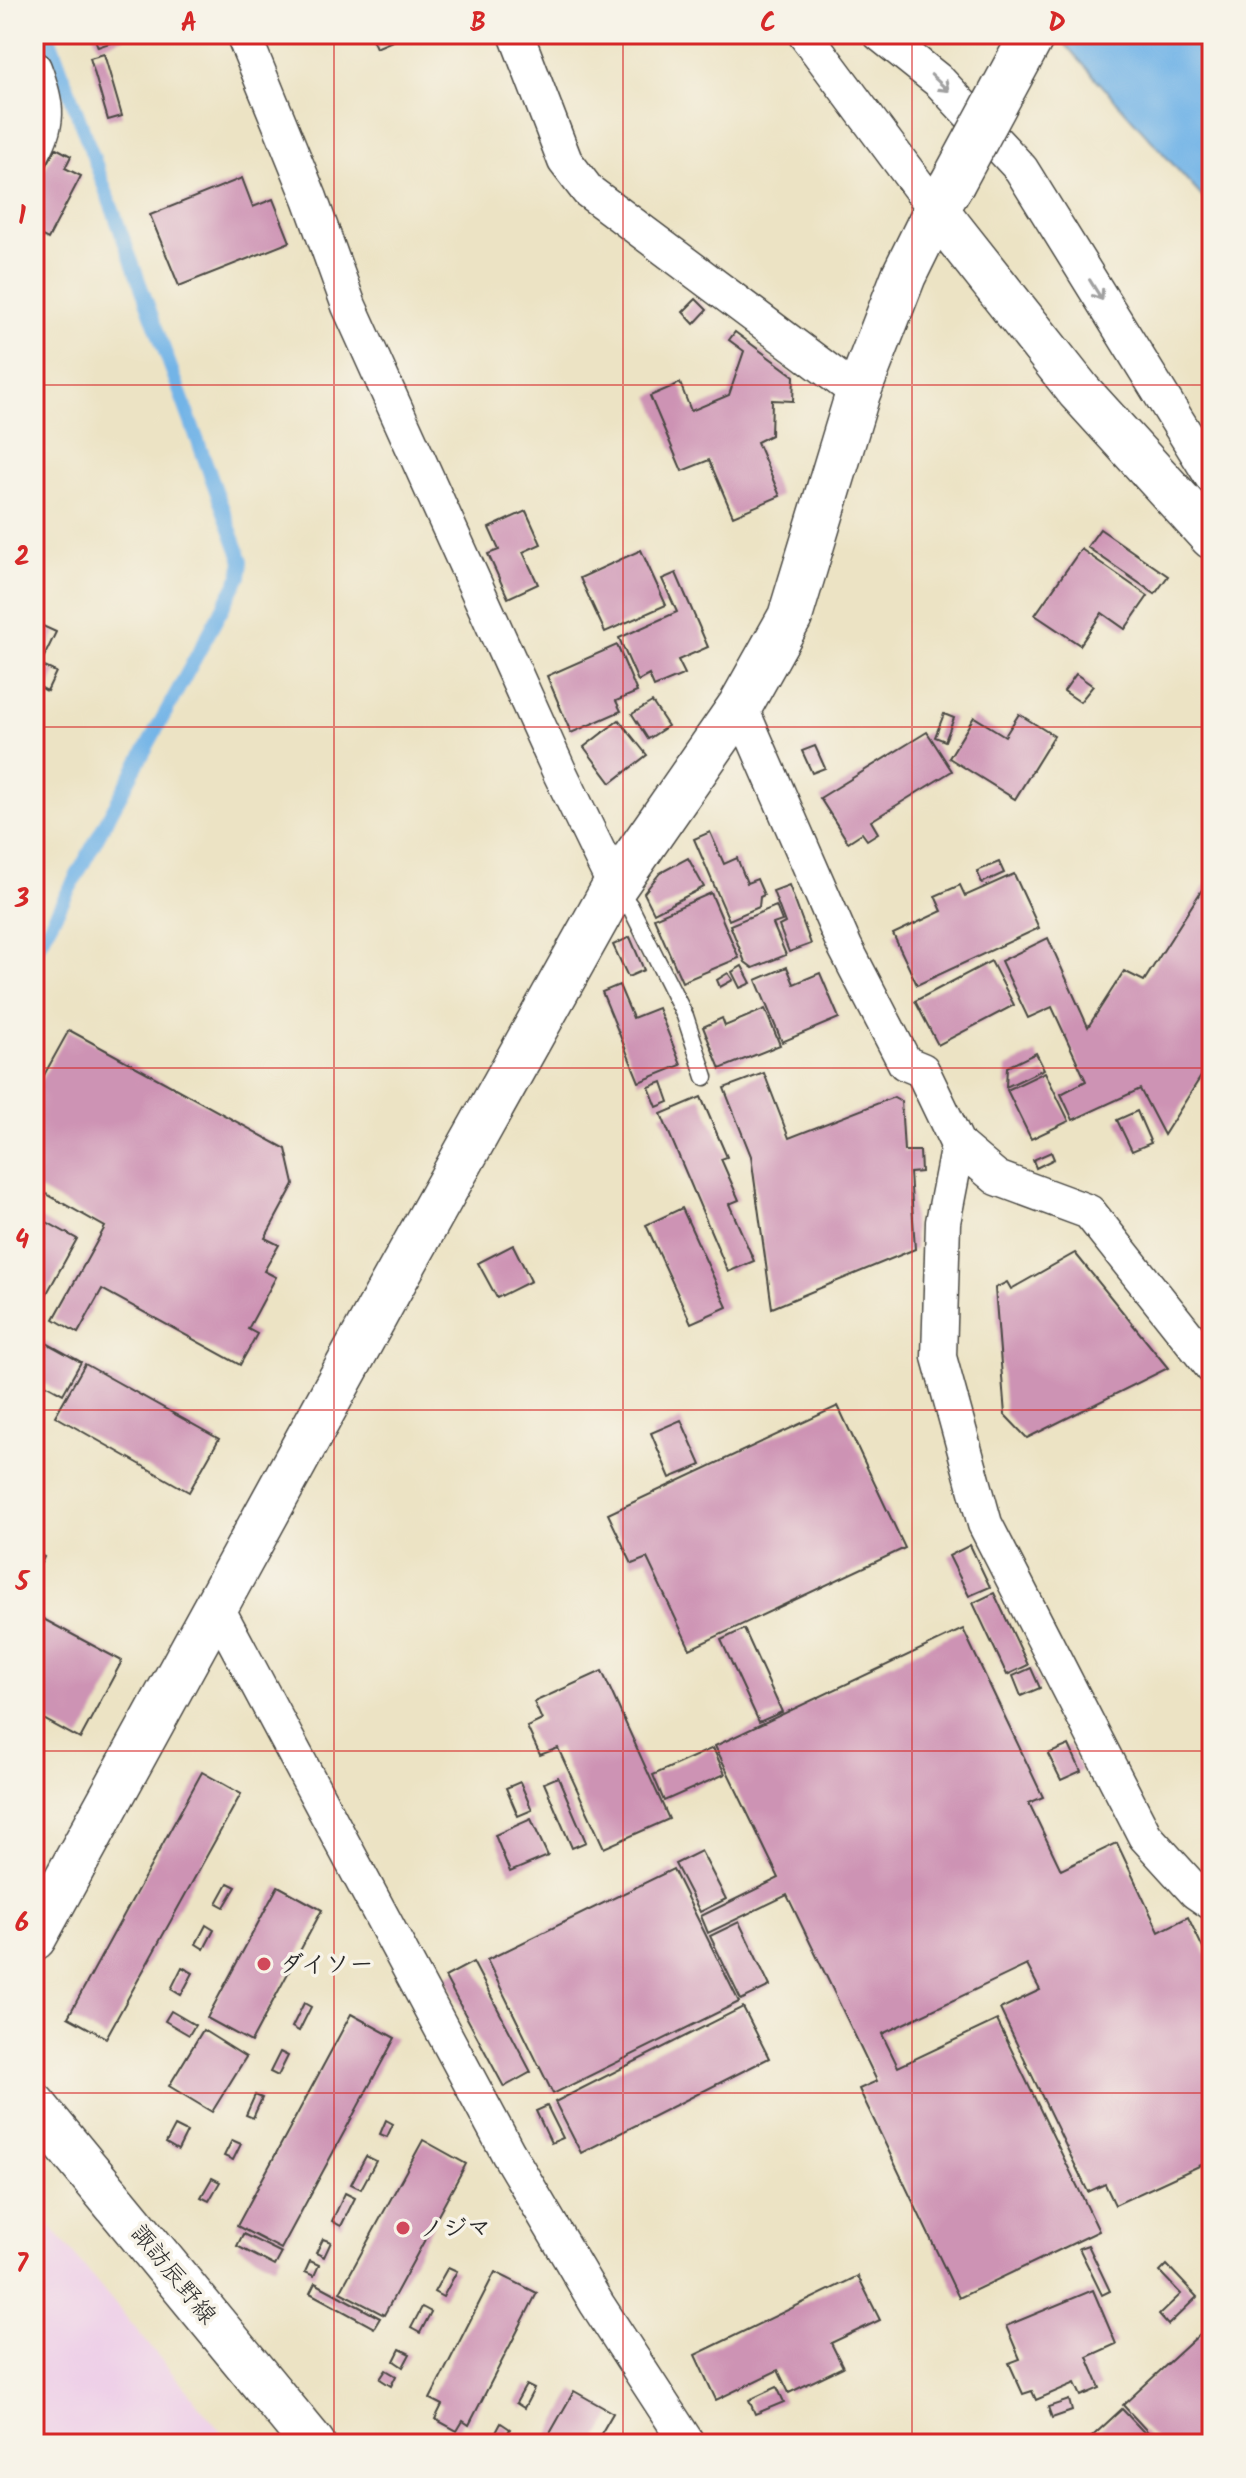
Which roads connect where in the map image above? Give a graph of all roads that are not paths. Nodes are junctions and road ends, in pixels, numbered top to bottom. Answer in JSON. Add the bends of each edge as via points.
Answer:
{"nodes":[{"id":1,"x":243,"y":34,"type":"edge"},
{"id":2,"x":516,"y":34,"type":"edge"},
{"id":3,"x":805,"y":34,"type":"edge"},
{"id":4,"x":880,"y":34,"type":"edge"},
{"id":5,"x":1033,"y":34,"type":"edge"},
{"id":6,"x":34,"y":68,"type":"edge"},
{"id":7,"x":34,"y":150,"type":"edge"},
{"id":8,"x":944,"y":197,"type":"junction"},
{"id":9,"x":858,"y":393,"type":"junction"},
{"id":10,"x":1212,"y":477,"type":"edge"},
{"id":11,"x":1212,"y":537,"type":"edge"},
{"id":12,"x":740,"y":706,"type":"junction"},
{"id":13,"x":615,"y":886,"type":"junction"},
{"id":14,"x":705,"y":1077,"type":"dead end"},
{"id":15,"x":958,"y":1145,"type":"junction"},
{"id":16,"x":1212,"y":1367,"type":"edge"},
{"id":17,"x":217,"y":1608,"type":"junction"},
{"id":18,"x":1212,"y":1903,"type":"edge"},
{"id":19,"x":34,"y":1938,"type":"edge"},
{"id":20,"x":34,"y":2105,"type":"edge"},
{"id":21,"x":313,"y":2444,"type":"edge"},
{"id":22,"x":688,"y":2444,"type":"edge"}],
"edges":[{"from":1,"to":13,"type":"street","via":[[349,306]]},
{"from":2,"to":9,"type":"street","via":[[565,161],[588,191]]},
{"from":3,"to":8,"type":"street"},
{"from":4,"to":10,"type":"street","one_way":true,"via":[[940,82],[1021,169]]},
{"from":5,"to":8,"type":"street","bridge":true},
{"from":6,"to":7,"type":"street","via":[[45,101],[44,131]]},
{"from":8,"to":9,"type":"street","via":[[904,275]]},
{"from":8,"to":11,"type":"street","via":[[1079,391]]},
{"from":9,"to":12,"type":"street","via":[[790,617]]},
{"from":12,"to":13,"type":"street"},
{"from":12,"to":15,"type":"street","via":[[845,947],[905,1063],[922,1070]]},
{"from":13,"to":14,"type":"lane","via":[[685,1016]]},
{"from":13,"to":17,"type":"street"},
{"from":15,"to":16,"type":"street","via":[[997,1178],[1089,1212]]},
{"from":15,"to":18,"type":"street","via":[[943,1222],[939,1357],[985,1524],[1145,1836]]},
{"from":17,"to":19,"type":"street"},
{"from":17,"to":22,"type":"street","via":[[508,2153]]},
{"from":20,"to":21,"type":"street","name":"諏訪辰野線"}]}
